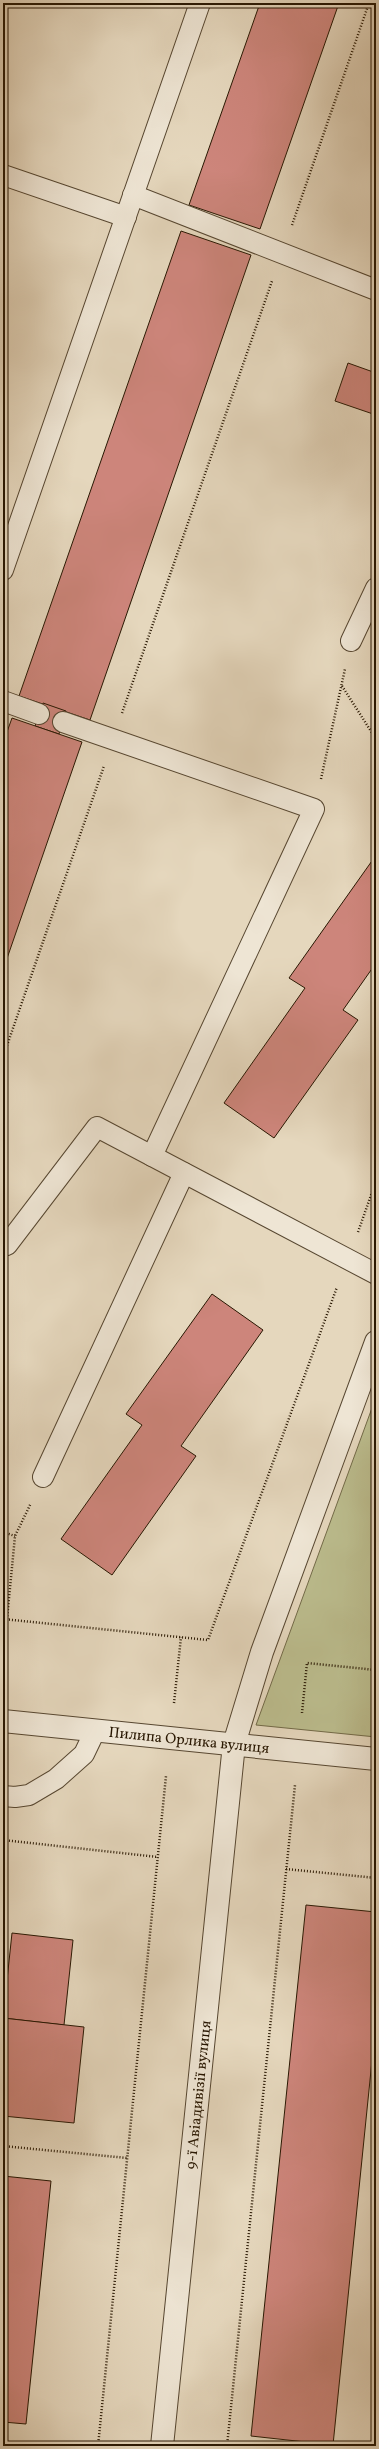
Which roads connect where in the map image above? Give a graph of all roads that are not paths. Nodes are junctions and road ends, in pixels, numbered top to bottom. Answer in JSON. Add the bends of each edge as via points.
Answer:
{"nodes":[{"id":1,"x":200,"y":3,"type":"edge"},
{"id":2,"x":3,"y":175,"type":"edge"},
{"id":3,"x":133,"y":195,"type":"junction"},
{"id":4,"x":126,"y":217,"type":"junction"},
{"id":5,"x":376,"y":290,"type":"edge"},
{"id":6,"x":3,"y":570,"type":"edge"},
{"id":7,"x":376,"y":588,"type":"edge"},
{"id":8,"x":351,"y":642,"type":"road end"},
{"id":9,"x":3,"y":702,"type":"edge"},
{"id":10,"x":39,"y":714,"type":"dead end"},
{"id":11,"x":63,"y":722,"type":"dead end"},
{"id":12,"x":152,"y":1156,"type":"junction"},
{"id":13,"x":184,"y":1173,"type":"junction"},
{"id":14,"x":3,"y":1243,"type":"edge"},
{"id":15,"x":376,"y":1274,"type":"edge"},
{"id":16,"x":376,"y":1342,"type":"edge"},
{"id":17,"x":43,"y":1477,"type":"road end"},
{"id":18,"x":3,"y":1721,"type":"edge"},
{"id":19,"x":95,"y":1731,"type":"junction"},
{"id":20,"x":234,"y":1744,"type":"junction"},
{"id":21,"x":376,"y":1759,"type":"edge"},
{"id":22,"x":3,"y":1796,"type":"edge"},
{"id":23,"x":162,"y":2446,"type":"edge"}],
"edges":[{"from":1,"to":3,"type":"lane"},
{"from":2,"to":4,"type":"lane"},
{"from":3,"to":4,"type":"lane"},
{"from":3,"to":5,"type":"lane"},
{"from":4,"to":6,"type":"lane"},
{"from":7,"to":8,"type":"lane"},
{"from":9,"to":10,"type":"lane"},
{"from":11,"to":12,"type":"lane","via":[[314,809]]},
{"from":12,"to":13,"type":"lane"},
{"from":12,"to":14,"type":"lane","via":[[97,1127],[7,1245]]},
{"from":13,"to":15,"type":"lane"},
{"from":13,"to":17,"type":"lane"},
{"from":16,"to":20,"type":"street","name":"9-ї Авіадивізії вулиця","via":[[262,1652]]},
{"from":18,"to":19,"type":"street","name":"Пилипа Орлика вулиця"},
{"from":19,"to":20,"type":"street","name":"Пилипа Орлика вулиця"},
{"from":19,"to":22,"type":"lane","via":[[84,1754],[56,1780],[29,1795]]},
{"from":20,"to":21,"type":"street","name":"Пилипа Орлика вулиця"},
{"from":20,"to":23,"type":"street","name":"9-ї Авіадивізії вулиця"}]}
